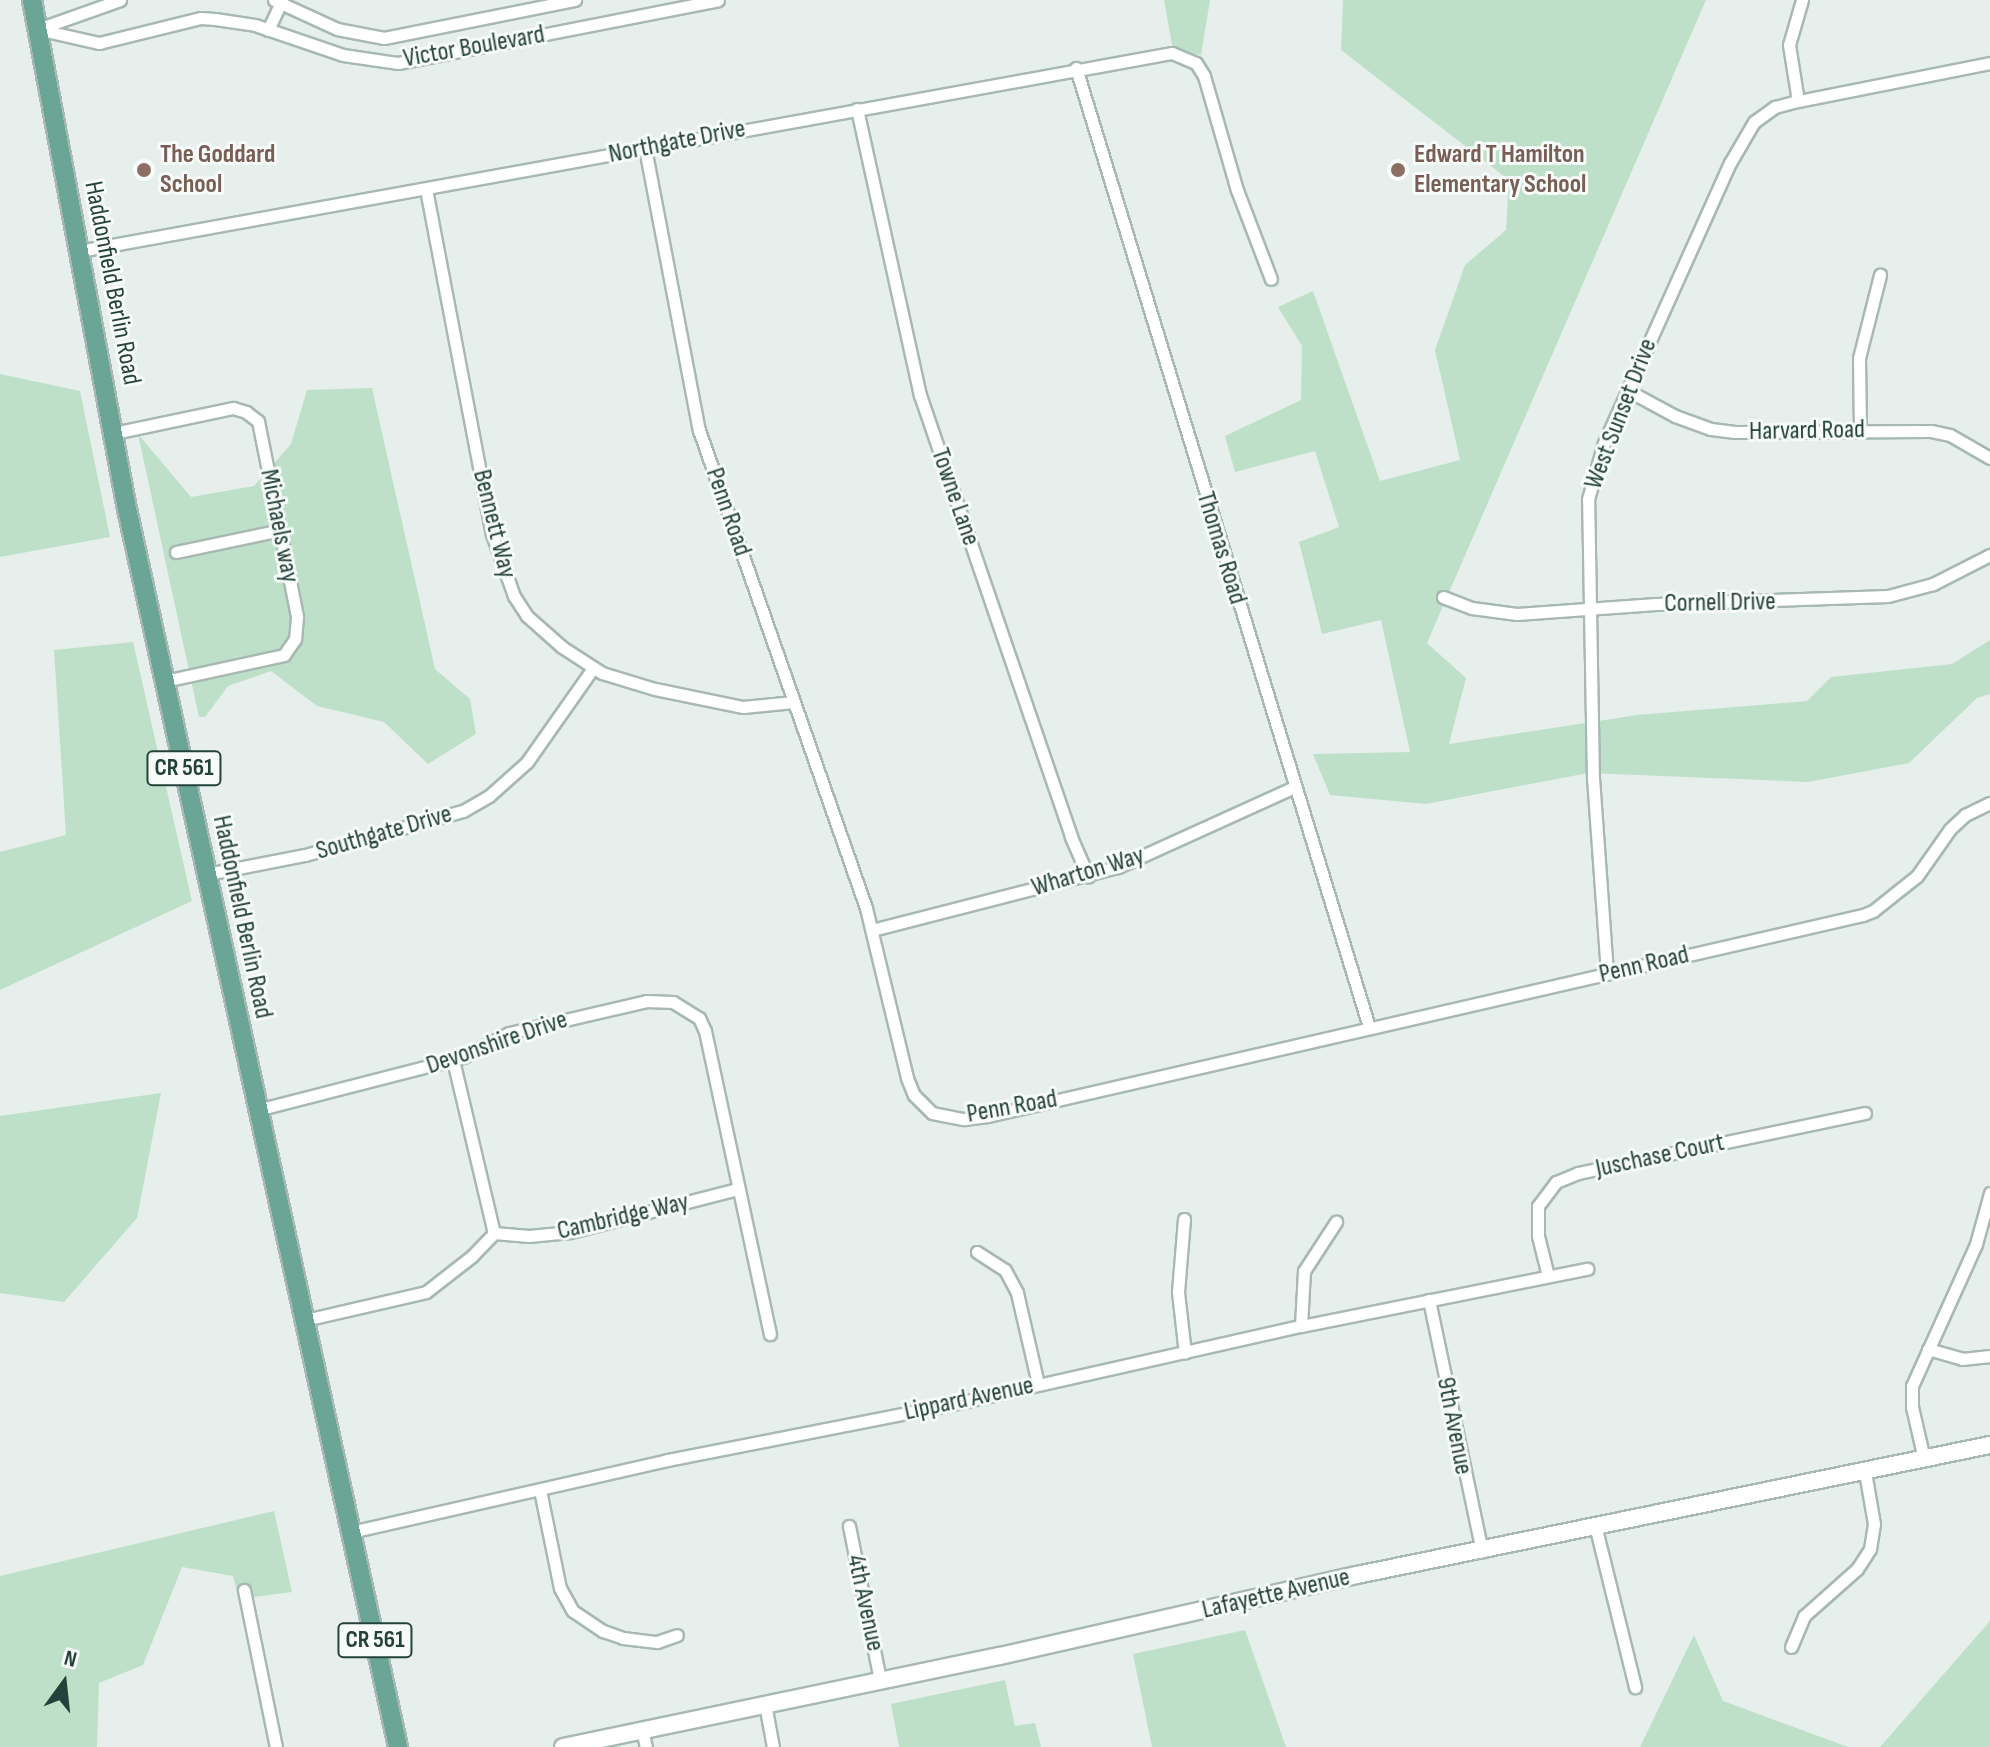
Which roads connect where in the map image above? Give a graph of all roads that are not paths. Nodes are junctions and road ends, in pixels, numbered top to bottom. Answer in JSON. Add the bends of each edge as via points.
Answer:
{"nodes":[{"id":1,"x":32,"y":0,"type":"edge"},
{"id":2,"x":120,"y":0,"type":"edge"},
{"id":3,"x":575,"y":0,"type":"edge"},
{"id":4,"x":718,"y":0,"type":"edge"},
{"id":5,"x":1802,"y":0,"type":"edge"},
{"id":6,"x":279,"y":1,"type":"edge"},
{"id":7,"x":37,"y":29,"type":"junction"},
{"id":8,"x":268,"y":30,"type":"junction"},
{"id":9,"x":1990,"y":63,"type":"edge"},
{"id":10,"x":1076,"y":68,"type":"junction"},
{"id":11,"x":1798,"y":101,"type":"junction"},
{"id":12,"x":857,"y":109,"type":"junction"},
{"id":13,"x":645,"y":148,"type":"junction"},
{"id":14,"x":426,"y":189,"type":"junction"},
{"id":15,"x":79,"y":251,"type":"junction"},
{"id":16,"x":1880,"y":275,"type":"dead end"},
{"id":17,"x":1271,"y":279,"type":"dead end"},
{"id":18,"x":1627,"y":390,"type":"junction"},
{"id":19,"x":1860,"y":429,"type":"junction"},
{"id":20,"x":114,"y":433,"type":"junction"},
{"id":21,"x":1990,"y":458,"type":"edge"},
{"id":22,"x":280,"y":530,"type":"junction"},
{"id":23,"x":176,"y":552,"type":"dead end"},
{"id":24,"x":1990,"y":555,"type":"edge"},
{"id":25,"x":1443,"y":597,"type":"dead end"},
{"id":26,"x":1589,"y":608,"type":"junction"},
{"id":27,"x":593,"y":668,"type":"junction"},
{"id":28,"x":165,"y":681,"type":"junction"},
{"id":29,"x":794,"y":702,"type":"junction"},
{"id":30,"x":1294,"y":787,"type":"junction"},
{"id":31,"x":1990,"y":803,"type":"edge"},
{"id":32,"x":207,"y":874,"type":"junction"},
{"id":33,"x":1088,"y":876,"type":"junction"},
{"id":34,"x":872,"y":930,"type":"junction"},
{"id":35,"x":1607,"y":973,"type":"junction"},
{"id":36,"x":1369,"y":1027,"type":"junction"},
{"id":37,"x":453,"y":1060,"type":"junction"},
{"id":38,"x":257,"y":1110,"type":"junction"},
{"id":39,"x":1865,"y":1113,"type":"dead end"},
{"id":40,"x":738,"y":1189,"type":"junction"},
{"id":41,"x":1990,"y":1193,"type":"edge"},
{"id":42,"x":1184,"y":1219,"type":"dead end"},
{"id":43,"x":1336,"y":1222,"type":"dead end"},
{"id":44,"x":494,"y":1233,"type":"junction"},
{"id":45,"x":977,"y":1252,"type":"dead end"},
{"id":46,"x":1587,"y":1269,"type":"dead end"},
{"id":47,"x":1548,"y":1276,"type":"junction"},
{"id":48,"x":1429,"y":1300,"type":"junction"},
{"id":49,"x":305,"y":1320,"type":"junction"},
{"id":50,"x":1301,"y":1326,"type":"junction"},
{"id":51,"x":770,"y":1334,"type":"dead end"},
{"id":52,"x":1928,"y":1349,"type":"junction"},
{"id":53,"x":1185,"y":1353,"type":"junction"},
{"id":54,"x":1990,"y":1356,"type":"edge"},
{"id":55,"x":1038,"y":1384,"type":"junction"},
{"id":56,"x":1990,"y":1445,"type":"edge"},
{"id":57,"x":1924,"y":1459,"type":"junction"},
{"id":58,"x":1865,"y":1472,"type":"junction"},
{"id":59,"x":540,"y":1490,"type":"junction"},
{"id":60,"x":849,"y":1526,"type":"dead end"},
{"id":61,"x":1596,"y":1529,"type":"junction"},
{"id":62,"x":351,"y":1532,"type":"junction"},
{"id":63,"x":1482,"y":1551,"type":"junction"},
{"id":64,"x":244,"y":1590,"type":"dead end"},
{"id":65,"x":677,"y":1635,"type":"dead end"},
{"id":66,"x":1791,"y":1647,"type":"dead end"},
{"id":67,"x":880,"y":1680,"type":"junction"},
{"id":68,"x":1635,"y":1687,"type":"dead end"},
{"id":69,"x":765,"y":1704,"type":"junction"},
{"id":70,"x":642,"y":1730,"type":"junction"},
{"id":71,"x":276,"y":1747,"type":"edge"},
{"id":72,"x":398,"y":1747,"type":"edge"},
{"id":73,"x":563,"y":1747,"type":"edge"},
{"id":74,"x":646,"y":1747,"type":"edge"},
{"id":75,"x":773,"y":1747,"type":"edge"}],
"edges":[{"from":1,"to":7,"type":"main road","name":"Haddonfield Berlin Road","number":"CR 561"},
{"from":2,"to":7,"type":"street"},
{"from":3,"to":6,"type":"street","name":"Victor Boulevard","via":[[384,38],[337,29]]},
{"from":4,"to":8,"type":"street","name":"Victor Boulevard","via":[[398,63],[343,55]]},
{"from":5,"to":11,"type":"street","via":[[1789,45]]},
{"from":6,"to":8,"type":"street"},
{"from":7,"to":8,"type":"street","name":"Victor Boulevard","via":[[99,43],[201,18]]},
{"from":7,"to":15,"type":"main road","name":"Haddonfield Berlin Road","number":"CR 561"},
{"from":9,"to":11,"type":"street","name":"West Sunset Drive"},
{"from":10,"to":12,"type":"street","name":"Northgate Drive"},
{"from":10,"to":17,"type":"street","name":"Northgate Drive","via":[[1157,53],[1186,56],[1204,76],[1237,190]]},
{"from":10,"to":30,"type":"street","name":"Thomas Road"},
{"from":11,"to":18,"type":"street","name":"West Sunset Drive","via":[[1763,114],[1745,133]]},
{"from":12,"to":13,"type":"street","name":"Northgate Drive"},
{"from":12,"to":33,"type":"street","name":"Towne Lane","via":[[920,395]]},
{"from":13,"to":14,"type":"street","name":"Northgate Drive"},
{"from":13,"to":29,"type":"street","name":"Penn Road","via":[[699,430]]},
{"from":14,"to":15,"type":"street","name":"Northgate Drive"},
{"from":14,"to":27,"type":"street","name":"Bennett Way","via":[[501,567],[527,616]]},
{"from":15,"to":20,"type":"main road","name":"Haddonfield Berlin Road","number":"CR 561"},
{"from":16,"to":19,"type":"street","via":[[1859,358]]},
{"from":18,"to":19,"type":"street","name":"Harvard Road","via":[[1711,429]]},
{"from":18,"to":26,"type":"street","name":"West Sunset Drive","via":[[1589,489]]},
{"from":19,"to":21,"type":"street","name":"Harvard Road","via":[[1941,433]]},
{"from":20,"to":22,"type":"street","name":"Michaels way","via":[[233,408],[246,412],[258,421]]},
{"from":20,"to":28,"type":"main road","name":"Haddonfield Berlin Road","number":"CR 561"},
{"from":22,"to":23,"type":"street"},
{"from":22,"to":28,"type":"street","name":"Michaels way","via":[[297,617],[295,639],[284,655]]},
{"from":24,"to":26,"type":"street","name":"Cornell Drive","via":[[1933,584],[1888,596]]},
{"from":25,"to":26,"type":"street","name":"Cornell Drive","via":[[1492,612]]},
{"from":26,"to":35,"type":"street","name":"West Sunset Drive","via":[[1593,779]]},
{"from":27,"to":29,"type":"street","name":"Bennett Way","via":[[655,689],[743,707]]},
{"from":27,"to":32,"type":"street","name":"Southgate Drive","via":[[527,762],[463,811],[305,855]]},
{"from":28,"to":32,"type":"main road","name":"Haddonfield Berlin Road","number":"CR 561"},
{"from":29,"to":34,"type":"street","name":"Penn Road"},
{"from":30,"to":33,"type":"street","name":"Wharton Way"},
{"from":30,"to":36,"type":"street","name":"Thomas Road"},
{"from":31,"to":35,"type":"street","name":"Penn Road","via":[[1965,815],[1917,876],[1873,911]]},
{"from":32,"to":38,"type":"main road","name":"Haddonfield Berlin Road","number":"CR 561"},
{"from":33,"to":34,"type":"street","name":"Wharton Way"},
{"from":34,"to":36,"type":"street","name":"Penn Road","via":[[907,1078],[921,1104],[942,1116],[988,1116]]},
{"from":35,"to":36,"type":"street","name":"Penn Road"},
{"from":37,"to":38,"type":"street","name":"Devonshire Drive"},
{"from":37,"to":40,"type":"street","name":"Devonshire Drive","via":[[509,1033],[646,1001],[673,1002],[699,1018],[705,1031]]},
{"from":37,"to":44,"type":"street"},
{"from":38,"to":49,"type":"main road","name":"Haddonfield Berlin Road","number":"CR 561"},
{"from":39,"to":47,"type":"street","name":"Juschase Court","via":[[1556,1182],[1538,1206],[1538,1236]]},
{"from":40,"to":44,"type":"street","name":"Cambridge Way","via":[[570,1232]]},
{"from":40,"to":51,"type":"street","name":"Devonshire Drive"},
{"from":41,"to":52,"type":"street","via":[[1976,1244]]},
{"from":42,"to":53,"type":"street","via":[[1178,1292]]},
{"from":43,"to":50,"type":"street","via":[[1304,1271]]},
{"from":44,"to":49,"type":"street","via":[[426,1292]]},
{"from":45,"to":55,"type":"street","via":[[1005,1270],[1017,1293]]},
{"from":46,"to":47,"type":"street","name":"Lippard Avenue"},
{"from":47,"to":48,"type":"street","name":"Lippard Avenue"},
{"from":48,"to":50,"type":"street","name":"Lippard Avenue"},
{"from":48,"to":63,"type":"street","name":"9th Avenue"},
{"from":49,"to":62,"type":"main road","name":"Haddonfield Berlin Road","number":"CR 561"},
{"from":50,"to":53,"type":"street","name":"Lippard Avenue"},
{"from":52,"to":54,"type":"street","via":[[1962,1359]]},
{"from":52,"to":57,"type":"street","via":[[1912,1386]]},
{"from":53,"to":55,"type":"street","name":"Lippard Avenue"},
{"from":55,"to":59,"type":"street","name":"Lippard Avenue"},
{"from":56,"to":57,"type":"street","name":"Lafayette Avenue"},
{"from":57,"to":58,"type":"street","name":"Lafayette Avenue"},
{"from":58,"to":61,"type":"street","name":"Lafayette Avenue"},
{"from":58,"to":66,"type":"street","via":[[1874,1524],[1870,1549],[1857,1569],[1804,1616]]},
{"from":59,"to":62,"type":"street","name":"Lippard Avenue"},
{"from":59,"to":65,"type":"street","via":[[560,1588],[573,1611],[623,1638],[657,1642]]},
{"from":60,"to":67,"type":"street","name":"4th Avenue"},
{"from":61,"to":63,"type":"street","name":"Lafayette Avenue"},
{"from":61,"to":68,"type":"street"},
{"from":62,"to":72,"type":"main road","name":"Haddonfield Berlin Road","number":"CR 561"},
{"from":63,"to":67,"type":"street","name":"Lafayette Avenue"},
{"from":64,"to":71,"type":"street"},
{"from":67,"to":69,"type":"street","name":"Lafayette Avenue"},
{"from":69,"to":70,"type":"street","name":"Lafayette Avenue"},
{"from":69,"to":75,"type":"street"},
{"from":70,"to":73,"type":"street","name":"Lafayette Avenue"},
{"from":70,"to":74,"type":"street"}]}
